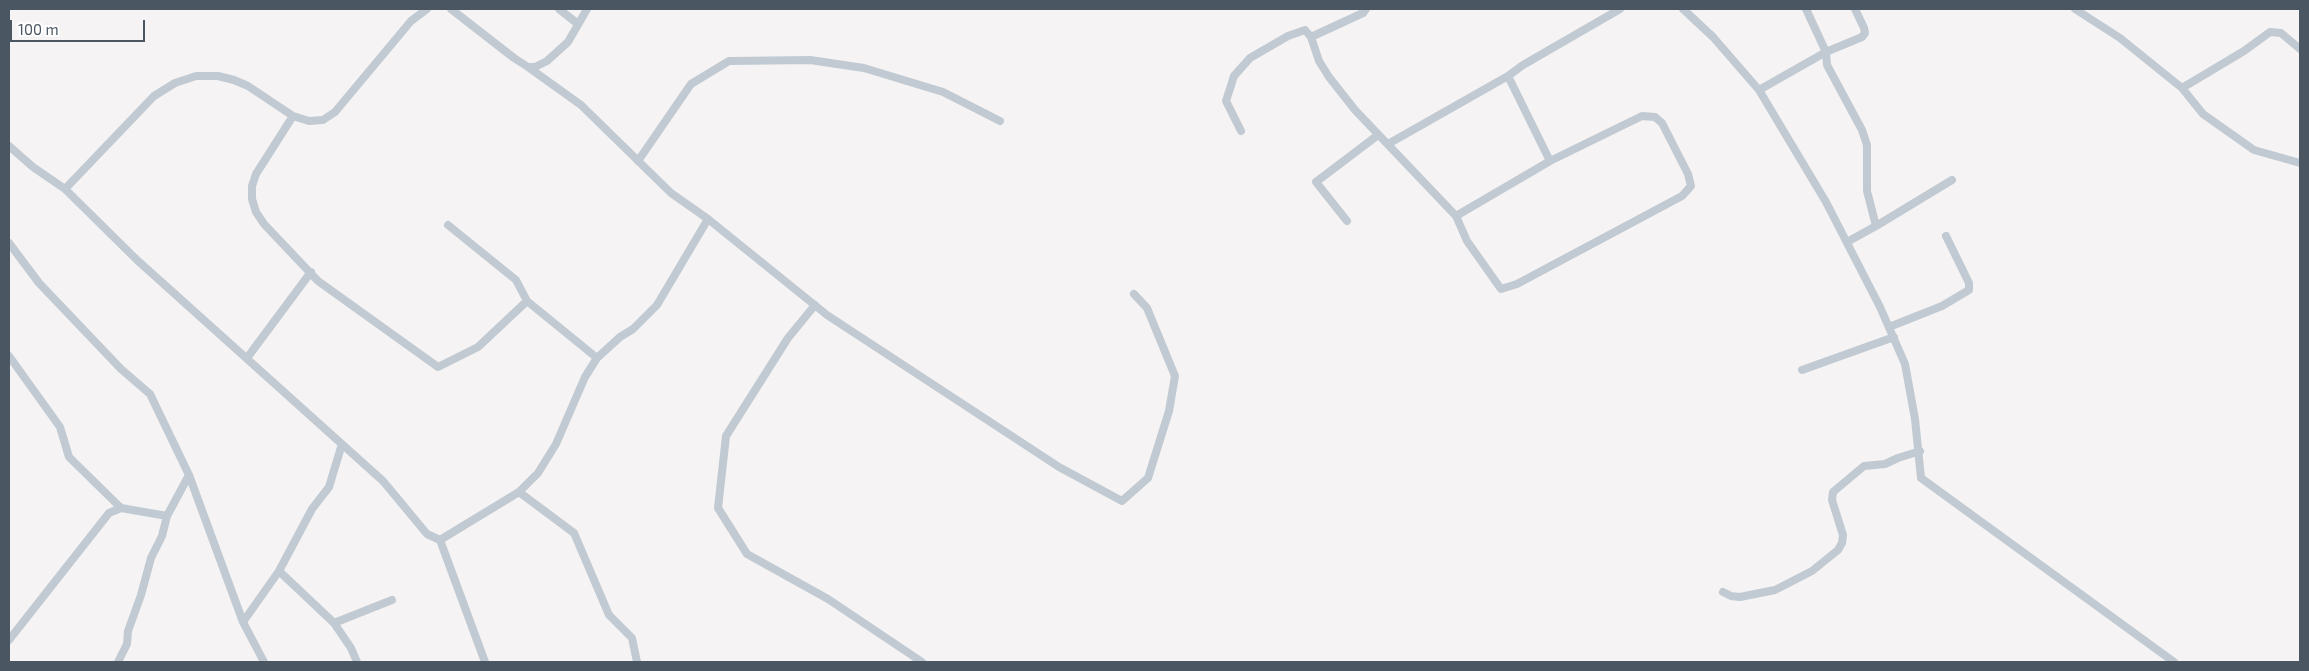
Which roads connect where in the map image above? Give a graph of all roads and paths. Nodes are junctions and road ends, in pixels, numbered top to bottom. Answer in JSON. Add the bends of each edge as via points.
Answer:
{"nodes":[{"id":1,"x":427,"y":9,"type":"edge"},
{"id":2,"x":451,"y":9,"type":"edge"},
{"id":3,"x":559,"y":9,"type":"edge"},
{"id":4,"x":587,"y":9,"type":"edge"},
{"id":5,"x":1366,"y":9,"type":"edge"},
{"id":6,"x":1620,"y":9,"type":"edge"},
{"id":7,"x":1683,"y":9,"type":"edge"},
{"id":8,"x":1806,"y":9,"type":"edge"},
{"id":9,"x":1855,"y":9,"type":"edge"},
{"id":10,"x":2075,"y":9,"type":"edge"},
{"id":11,"x":578,"y":24,"type":"junction"},
{"id":12,"x":1311,"y":37,"type":"junction"},
{"id":13,"x":2300,"y":49,"type":"edge"},
{"id":14,"x":1826,"y":52,"type":"junction"},
{"id":15,"x":528,"y":67,"type":"junction"},
{"id":16,"x":1508,"y":76,"type":"junction"},
{"id":17,"x":2182,"y":88,"type":"junction"},
{"id":18,"x":1758,"y":90,"type":"junction"},
{"id":19,"x":293,"y":116,"type":"junction"},
{"id":20,"x":1000,"y":121,"type":"dead end"},
{"id":21,"x":1241,"y":131,"type":"dead end"},
{"id":22,"x":1378,"y":135,"type":"junction"},
{"id":23,"x":1388,"y":144,"type":"junction"},
{"id":24,"x":9,"y":146,"type":"edge"},
{"id":25,"x":638,"y":161,"type":"junction"},
{"id":26,"x":1550,"y":161,"type":"junction"},
{"id":27,"x":2300,"y":163,"type":"edge"},
{"id":28,"x":1952,"y":180,"type":"dead end"},
{"id":29,"x":64,"y":189,"type":"junction"},
{"id":30,"x":1456,"y":216,"type":"junction"},
{"id":31,"x":708,"y":220,"type":"junction"},
{"id":32,"x":1346,"y":221,"type":"dead end"},
{"id":33,"x":448,"y":225,"type":"dead end"},
{"id":34,"x":1876,"y":226,"type":"junction"},
{"id":35,"x":1946,"y":236,"type":"dead end"},
{"id":36,"x":1847,"y":242,"type":"junction"},
{"id":37,"x":9,"y":243,"type":"edge"},
{"id":38,"x":311,"y":272,"type":"junction"},
{"id":39,"x":1134,"y":294,"type":"dead end"},
{"id":40,"x":527,"y":301,"type":"junction"},
{"id":41,"x":815,"y":305,"type":"junction"},
{"id":42,"x":1889,"y":327,"type":"junction"},
{"id":43,"x":1894,"y":337,"type":"junction"},
{"id":44,"x":9,"y":356,"type":"edge"},
{"id":45,"x":247,"y":358,"type":"junction"},
{"id":46,"x":597,"y":358,"type":"junction"},
{"id":47,"x":1802,"y":370,"type":"dead end"},
{"id":48,"x":342,"y":444,"type":"junction"},
{"id":49,"x":1920,"y":452,"type":"junction"},
{"id":50,"x":189,"y":475,"type":"junction"},
{"id":51,"x":519,"y":492,"type":"junction"},
{"id":52,"x":121,"y":508,"type":"junction"},
{"id":53,"x":167,"y":516,"type":"junction"},
{"id":54,"x":440,"y":540,"type":"junction"},
{"id":55,"x":279,"y":571,"type":"junction"},
{"id":56,"x":1723,"y":592,"type":"dead end"},
{"id":57,"x":392,"y":600,"type":"dead end"},
{"id":58,"x":243,"y":622,"type":"junction"},
{"id":59,"x":334,"y":623,"type":"junction"},
{"id":60,"x":9,"y":640,"type":"edge"},
{"id":61,"x":118,"y":662,"type":"edge"},
{"id":62,"x":264,"y":662,"type":"edge"},
{"id":63,"x":357,"y":662,"type":"edge"},
{"id":64,"x":485,"y":662,"type":"edge"},
{"id":65,"x":637,"y":662,"type":"edge"},
{"id":66,"x":922,"y":662,"type":"edge"},
{"id":67,"x":2174,"y":662,"type":"edge"}],
"edges":[{"from":1,"to":19,"type":"street","via":[[411,21],[335,112],[323,120],[309,121]]},
{"from":2,"to":15,"type":"street"},
{"from":3,"to":11,"type":"street"},
{"from":4,"to":11,"type":"street"},
{"from":5,"to":12,"type":"street"},
{"from":6,"to":16,"type":"street"},
{"from":7,"to":18,"type":"street","via":[[1713,37]]},
{"from":8,"to":14,"type":"street"},
{"from":9,"to":14,"type":"street","via":[[1865,33]]},
{"from":10,"to":17,"type":"street","via":[[2120,38]]},
{"from":11,"to":15,"type":"street","via":[[568,42],[547,61],[535,68]]},
{"from":12,"to":21,"type":"street","via":[[1305,30],[1288,36],[1250,58],[1234,76],[1226,100]]},
{"from":12,"to":22,"type":"street","via":[[1319,61],[1329,77]]},
{"from":13,"to":17,"type":"street","via":[[2281,33],[2270,32]]},
{"from":14,"to":18,"type":"street"},
{"from":14,"to":34,"type":"street","via":[[1827,65],[1867,145],[1867,191]]},
{"from":15,"to":25,"type":"street","via":[[581,105]]},
{"from":16,"to":23,"type":"street"},
{"from":16,"to":26,"type":"street"},
{"from":17,"to":27,"type":"street","via":[[2204,114],[2254,150]]},
{"from":18,"to":36,"type":"street"},
{"from":19,"to":29,"type":"street","via":[[234,80],[196,76],[175,83],[154,96]]},
{"from":19,"to":38,"type":"street","via":[[256,174],[252,199],[264,224]]},
{"from":20,"to":25,"type":"street","via":[[943,92],[864,68],[810,60],[729,61],[691,84]]},
{"from":22,"to":23,"type":"street"},
{"from":22,"to":32,"type":"street","via":[[1316,182]]},
{"from":23,"to":30,"type":"street"},
{"from":24,"to":29,"type":"street"},
{"from":25,"to":31,"type":"street","via":[[671,193]]},
{"from":26,"to":30,"type":"street"},
{"from":26,"to":30,"type":"street","via":[[1603,133],[1649,115],[1669,134],[1688,174],[1690,186],[1682,196],[1517,284],[1501,289],[1468,241]]},
{"from":28,"to":34,"type":"street"},
{"from":29,"to":45,"type":"street","via":[[137,260]]},
{"from":31,"to":41,"type":"street"},
{"from":31,"to":46,"type":"street","via":[[657,306]]},
{"from":33,"to":40,"type":"street","via":[[516,280]]},
{"from":34,"to":36,"type":"street"},
{"from":35,"to":42,"type":"street","via":[[1969,283],[1969,290],[1942,306]]},
{"from":36,"to":42,"type":"street"},
{"from":37,"to":50,"type":"street","via":[[39,283],[121,369],[150,394]]},
{"from":38,"to":40,"type":"street","via":[[318,281],[438,367],[478,347]]},
{"from":38,"to":45,"type":"street"},
{"from":39,"to":41,"type":"street","via":[[1147,308],[1175,376],[1169,411],[1148,478],[1122,501],[1059,466]]},
{"from":40,"to":46,"type":"street"},
{"from":41,"to":66,"type":"street","via":[[788,338],[726,436],[718,508],[746,554],[828,599]]},
{"from":42,"to":43,"type":"street"},
{"from":43,"to":47,"type":"street"},
{"from":43,"to":49,"type":"street","via":[[1908,373]]},
{"from":44,"to":52,"type":"street","via":[[60,427],[69,457]]},
{"from":45,"to":48,"type":"street"},
{"from":46,"to":51,"type":"street","via":[[584,377],[556,444],[538,473]]},
{"from":48,"to":54,"type":"street","via":[[389,488],[426,534]]},
{"from":48,"to":55,"type":"street","via":[[329,487],[312,509]]},
{"from":49,"to":56,"type":"street","via":[[1885,464],[1864,466],[1833,492],[1842,543],[1812,571],[1775,590],[1740,597]]},
{"from":49,"to":67,"type":"street","via":[[1921,478]]},
{"from":50,"to":53,"type":"street"},
{"from":50,"to":58,"type":"street"},
{"from":51,"to":54,"type":"street"},
{"from":51,"to":65,"type":"street","via":[[574,532],[610,615],[632,638]]},
{"from":52,"to":53,"type":"street"},
{"from":52,"to":60,"type":"street","via":[[109,513],[101,522]]},
{"from":53,"to":61,"type":"street"},
{"from":54,"to":64,"type":"street"},
{"from":55,"to":58,"type":"street"},
{"from":55,"to":59,"type":"street"},
{"from":57,"to":59,"type":"street"},
{"from":58,"to":62,"type":"street"},
{"from":59,"to":63,"type":"street"}]}
